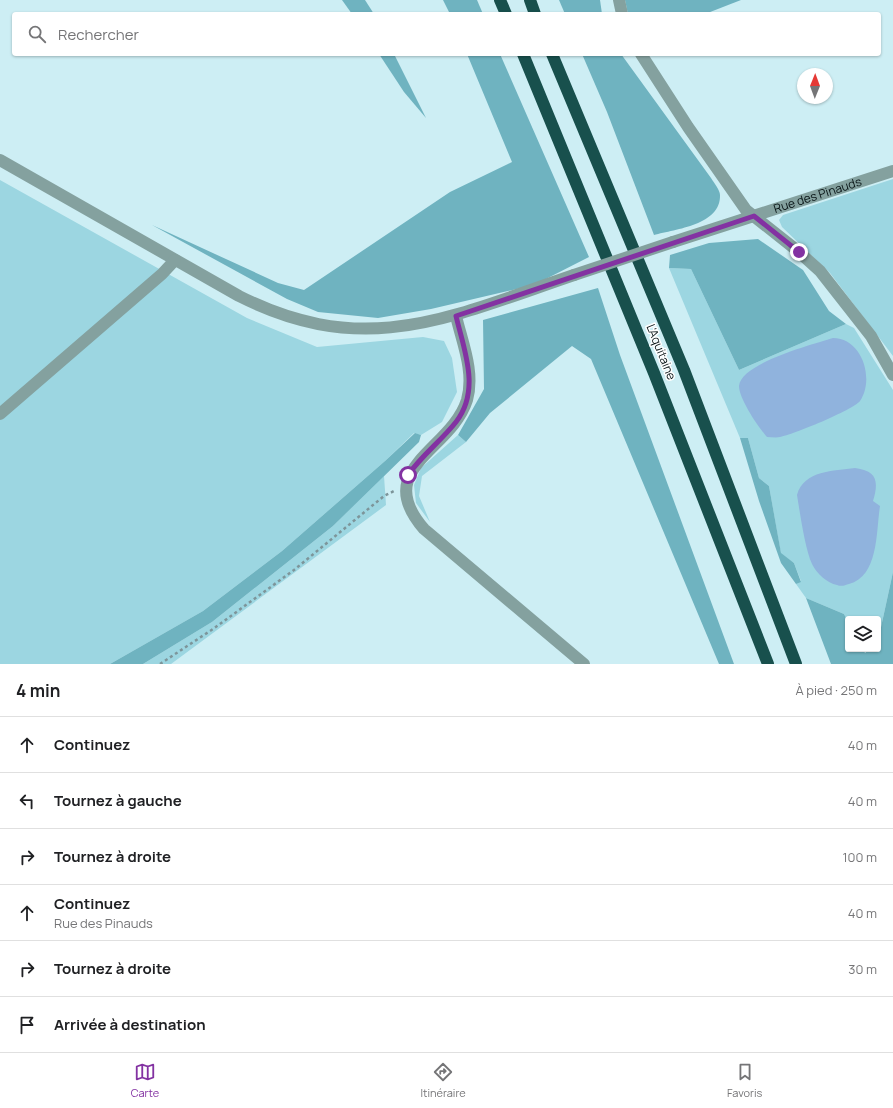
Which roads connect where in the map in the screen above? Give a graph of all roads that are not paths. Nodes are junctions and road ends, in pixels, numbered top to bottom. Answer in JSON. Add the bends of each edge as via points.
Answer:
{"nodes":[{"id":1,"x":500,"y":0,"type":"edge"},
{"id":2,"x":530,"y":0,"type":"edge"},
{"id":3,"x":619,"y":0,"type":"edge"},
{"id":4,"x":505,"y":12,"type":"edge"},
{"id":5,"x":535,"y":12,"type":"edge"},
{"id":6,"x":622,"y":12,"type":"edge"},
{"id":7,"x":524,"y":56,"type":"edge"},
{"id":8,"x":553,"y":56,"type":"edge"},
{"id":9,"x":641,"y":56,"type":"edge"},
{"id":10,"x":0,"y":160,"type":"edge"},
{"id":11,"x":893,"y":171,"type":"edge"},
{"id":12,"x":754,"y":216,"type":"junction"},
{"id":13,"x":175,"y":260,"type":"junction"},
{"id":14,"x":456,"y":316,"type":"junction"},
{"id":15,"x":893,"y":375,"type":"edge"},
{"id":16,"x":0,"y":414,"type":"edge"},
{"id":17,"x":584,"y":664,"type":"edge"},
{"id":18,"x":768,"y":664,"type":"edge"},
{"id":19,"x":796,"y":664,"type":"edge"}],
"edges":[{"from":1,"to":4,"type":"highway"},
{"from":2,"to":5,"type":"highway"},
{"from":3,"to":6,"type":"street"},
{"from":7,"to":18,"type":"highway","name":"L'Aquitaine","via":[[654,373]]},
{"from":8,"to":19,"type":"highway","name":"L'Aquitaine","via":[[684,370]]},
{"from":9,"to":12,"type":"street","via":[[746,210]]},
{"from":10,"to":13,"type":"street","name":"Rue des Pinauds"},
{"from":11,"to":12,"type":"street","name":"Rue des Pinauds"},
{"from":12,"to":14,"type":"street","name":"Rue des Pinauds","bridge":true},
{"from":12,"to":15,"type":"street","via":[[820,271],[871,336]]},
{"from":13,"to":14,"type":"street","name":"Rue des Pinauds","via":[[267,310],[318,325],[362,329],[398,328]]},
{"from":13,"to":16,"type":"street"},
{"from":14,"to":17,"type":"street","via":[[468,364],[467,398],[457,421],[418,461],[408,475],[405,488],[407,502],[413,517],[424,529]]}]}
